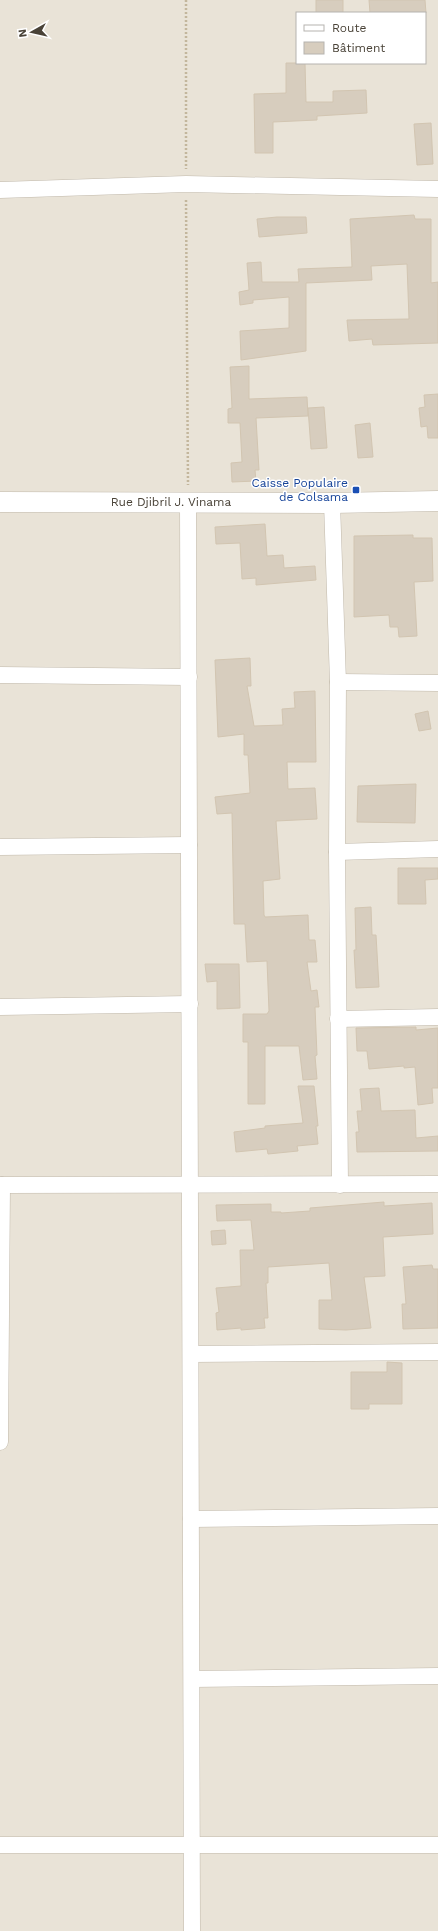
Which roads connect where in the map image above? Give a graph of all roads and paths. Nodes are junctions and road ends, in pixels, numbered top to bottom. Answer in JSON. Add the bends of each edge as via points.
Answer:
{"nodes":[{"id":1,"x":186,"y":0,"type":"edge"},
{"id":2,"x":186,"y":184,"type":"junction"},
{"id":3,"x":438,"y":189,"type":"edge"},
{"id":4,"x":0,"y":190,"type":"edge"},
{"id":5,"x":438,"y":501,"type":"edge"},
{"id":6,"x":0,"y":502,"type":"edge"},
{"id":7,"x":188,"y":502,"type":"junction"},
{"id":8,"x":332,"y":503,"type":"junction"},
{"id":9,"x":0,"y":675,"type":"edge"},
{"id":10,"x":188,"y":677,"type":"junction"},
{"id":11,"x":338,"y":682,"type":"junction"},
{"id":12,"x":438,"y":683,"type":"edge"},
{"id":13,"x":189,"y":845,"type":"junction"},
{"id":14,"x":0,"y":847,"type":"edge"},
{"id":15,"x":438,"y":849,"type":"edge"},
{"id":16,"x":337,"y":852,"type":"junction"},
{"id":17,"x":190,"y":1004,"type":"junction"},
{"id":18,"x":0,"y":1007,"type":"edge"},
{"id":19,"x":438,"y":1017,"type":"edge"},
{"id":20,"x":338,"y":1020,"type":"junction"},
{"id":21,"x":190,"y":1184,"type":"junction"},
{"id":22,"x":438,"y":1184,"type":"edge"},
{"id":23,"x":1,"y":1185,"type":"edge"},
{"id":24,"x":340,"y":1185,"type":"junction"},
{"id":25,"x":438,"y":1352,"type":"edge"},
{"id":26,"x":191,"y":1354,"type":"junction"},
{"id":27,"x":0,"y":1442,"type":"edge"},
{"id":28,"x":438,"y":1516,"type":"edge"},
{"id":29,"x":191,"y":1519,"type":"junction"},
{"id":30,"x":438,"y":1676,"type":"edge"},
{"id":31,"x":192,"y":1679,"type":"junction"},
{"id":32,"x":0,"y":1845,"type":"edge"},
{"id":33,"x":192,"y":1845,"type":"junction"},
{"id":34,"x":438,"y":1845,"type":"edge"},
{"id":35,"x":192,"y":1931,"type":"edge"}],
"edges":[{"from":1,"to":2,"type":"path"},
{"from":2,"to":3,"type":"street"},
{"from":2,"to":4,"type":"street"},
{"from":2,"to":7,"type":"path"},
{"from":5,"to":8,"type":"street","name":"Rue Djibril J. Vinama"},
{"from":6,"to":7,"type":"street","name":"Rue Djibril J. Vinama"},
{"from":7,"to":8,"type":"street","name":"Rue Djibril J. Vinama"},
{"from":7,"to":10,"type":"street"},
{"from":8,"to":11,"type":"street"},
{"from":9,"to":10,"type":"street"},
{"from":10,"to":13,"type":"street"},
{"from":11,"to":12,"type":"street"},
{"from":11,"to":16,"type":"street"},
{"from":13,"to":14,"type":"street"},
{"from":13,"to":17,"type":"street"},
{"from":15,"to":16,"type":"street"},
{"from":16,"to":20,"type":"street"},
{"from":17,"to":18,"type":"street"},
{"from":17,"to":21,"type":"street"},
{"from":19,"to":20,"type":"street"},
{"from":20,"to":24,"type":"street"},
{"from":21,"to":23,"type":"street"},
{"from":21,"to":24,"type":"street"},
{"from":21,"to":26,"type":"street"},
{"from":22,"to":24,"type":"street"},
{"from":23,"to":27,"type":"street"},
{"from":25,"to":26,"type":"street"},
{"from":26,"to":29,"type":"street"},
{"from":28,"to":29,"type":"street"},
{"from":29,"to":31,"type":"street"},
{"from":30,"to":31,"type":"street"},
{"from":31,"to":33,"type":"street"},
{"from":32,"to":33,"type":"street"},
{"from":33,"to":34,"type":"street"},
{"from":33,"to":35,"type":"street"}]}
